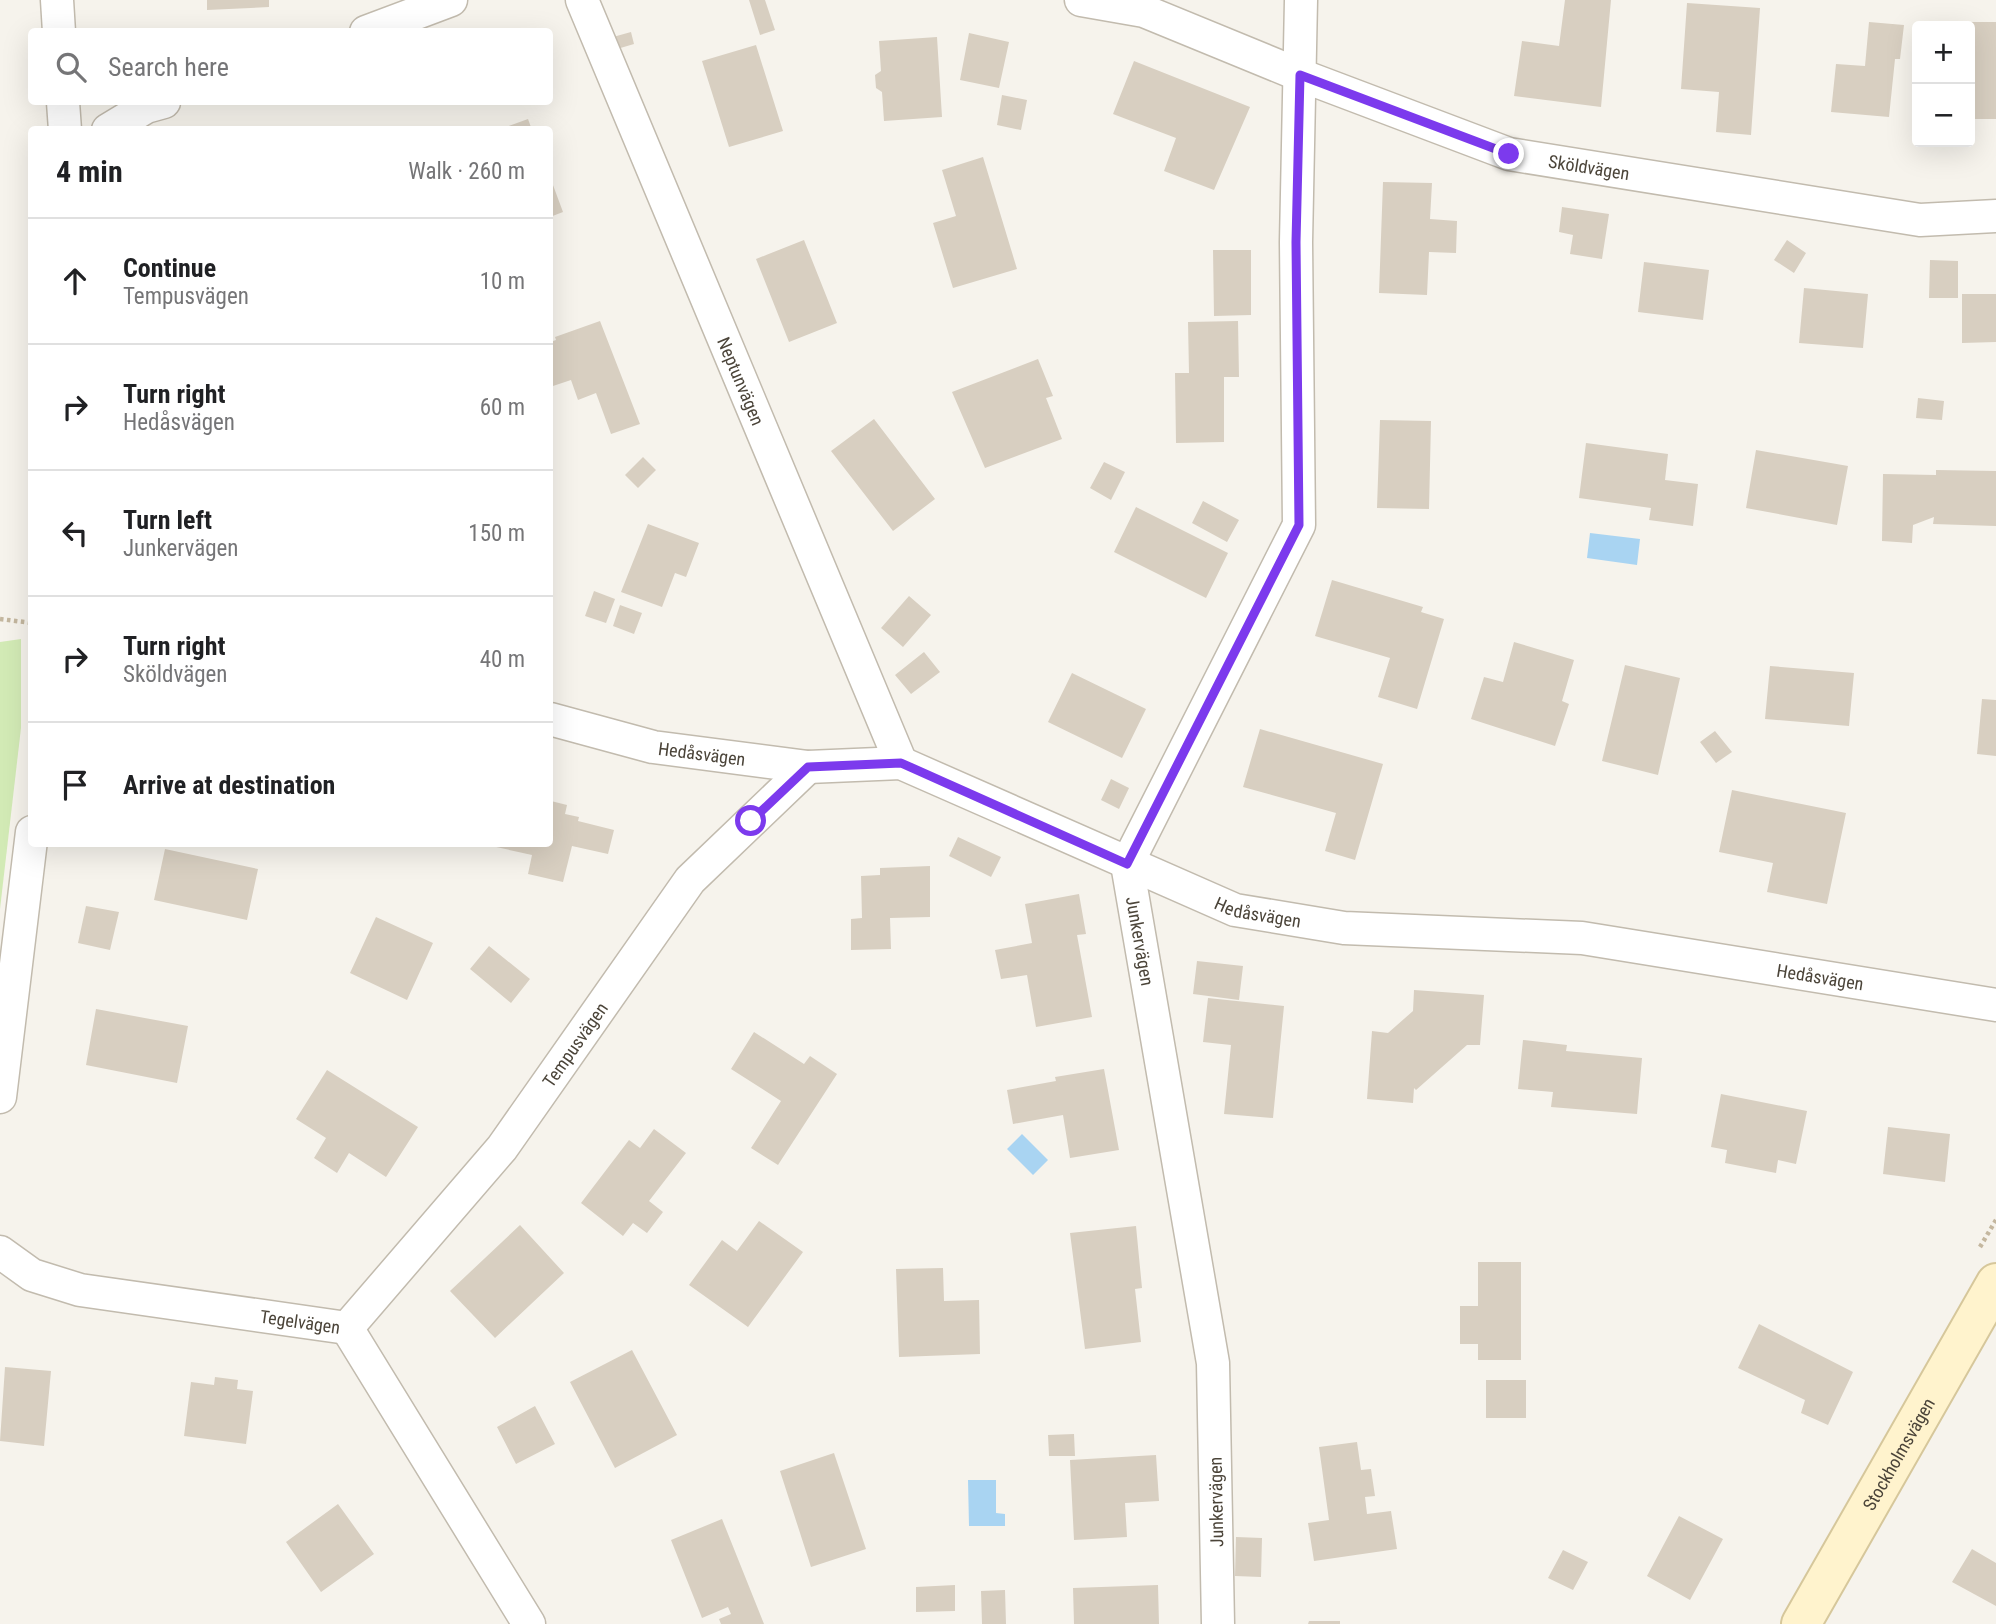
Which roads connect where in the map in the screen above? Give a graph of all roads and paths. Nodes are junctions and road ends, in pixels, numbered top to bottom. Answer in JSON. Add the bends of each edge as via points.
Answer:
{"nodes":[{"id":1,"x":57,"y":0,"type":"edge"},
{"id":2,"x":451,"y":0,"type":"edge"},
{"id":3,"x":582,"y":0,"type":"edge"},
{"id":4,"x":1081,"y":0,"type":"edge"},
{"id":5,"x":1301,"y":0,"type":"edge"},
{"id":6,"x":59,"y":28,"type":"edge"},
{"id":7,"x":377,"y":28,"type":"edge"},
{"id":8,"x":1300,"y":75,"type":"junction"},
{"id":9,"x":63,"y":105,"type":"edge"},
{"id":10,"x":153,"y":105,"type":"edge"},
{"id":11,"x":65,"y":126,"type":"edge"},
{"id":12,"x":115,"y":126,"type":"edge"},
{"id":13,"x":1996,"y":216,"type":"edge"},
{"id":14,"x":0,"y":620,"type":"edge"},
{"id":15,"x":28,"y":623,"type":"edge"},
{"id":16,"x":553,"y":720,"type":"edge"},
{"id":17,"x":901,"y":763,"type":"junction"},
{"id":18,"x":808,"y":767,"type":"junction"},
{"id":19,"x":30,"y":847,"type":"edge"},
{"id":20,"x":1127,"y":864,"type":"junction"},
{"id":21,"x":1996,"y":1005,"type":"edge"},
{"id":22,"x":0,"y":1097,"type":"edge"},
{"id":23,"x":0,"y":1252,"type":"edge"},
{"id":24,"x":1996,"y":1283,"type":"edge"},
{"id":25,"x":347,"y":1328,"type":"junction"},
{"id":26,"x":529,"y":1624,"type":"edge"},
{"id":27,"x":1218,"y":1624,"type":"edge"},
{"id":28,"x":1801,"y":1624,"type":"edge"}],
"edges":[{"from":1,"to":6,"type":"street"},
{"from":2,"to":7,"type":"street"},
{"from":3,"to":17,"type":"street","name":"Neptunvägen"},
{"from":4,"to":8,"type":"street","name":"Sköldvägen","via":[[1144,11]]},
{"from":5,"to":8,"type":"street"},
{"from":8,"to":13,"type":"street","name":"Sköldvägen","via":[[1509,154],[1920,220]]},
{"from":8,"to":20,"type":"street","via":[[1296,242],[1299,525]]},
{"from":9,"to":11,"type":"street"},
{"from":10,"to":12,"type":"street"},
{"from":14,"to":15,"type":"path"},
{"from":16,"to":18,"type":"street","name":"Hedåsvägen","via":[[653,747]]},
{"from":17,"to":18,"type":"street","name":"Hedåsvägen"},
{"from":17,"to":20,"type":"street","name":"Hedåsvägen"},
{"from":18,"to":25,"type":"street","name":"Tempusvägen","via":[[690,880],[502,1148]]},
{"from":19,"to":22,"type":"street"},
{"from":20,"to":21,"type":"street","name":"Hedåsvägen","via":[[1236,910],[1344,928],[1581,938]]},
{"from":20,"to":27,"type":"street","name":"Junkervägen","via":[[1213,1363]]},
{"from":23,"to":25,"type":"street","name":"Tegelvägen","via":[[32,1275],[80,1290]]},
{"from":24,"to":28,"type":"main road","name":"Stockholmsvägen"},
{"from":25,"to":26,"type":"street","name":"Tegelvägen"}]}
